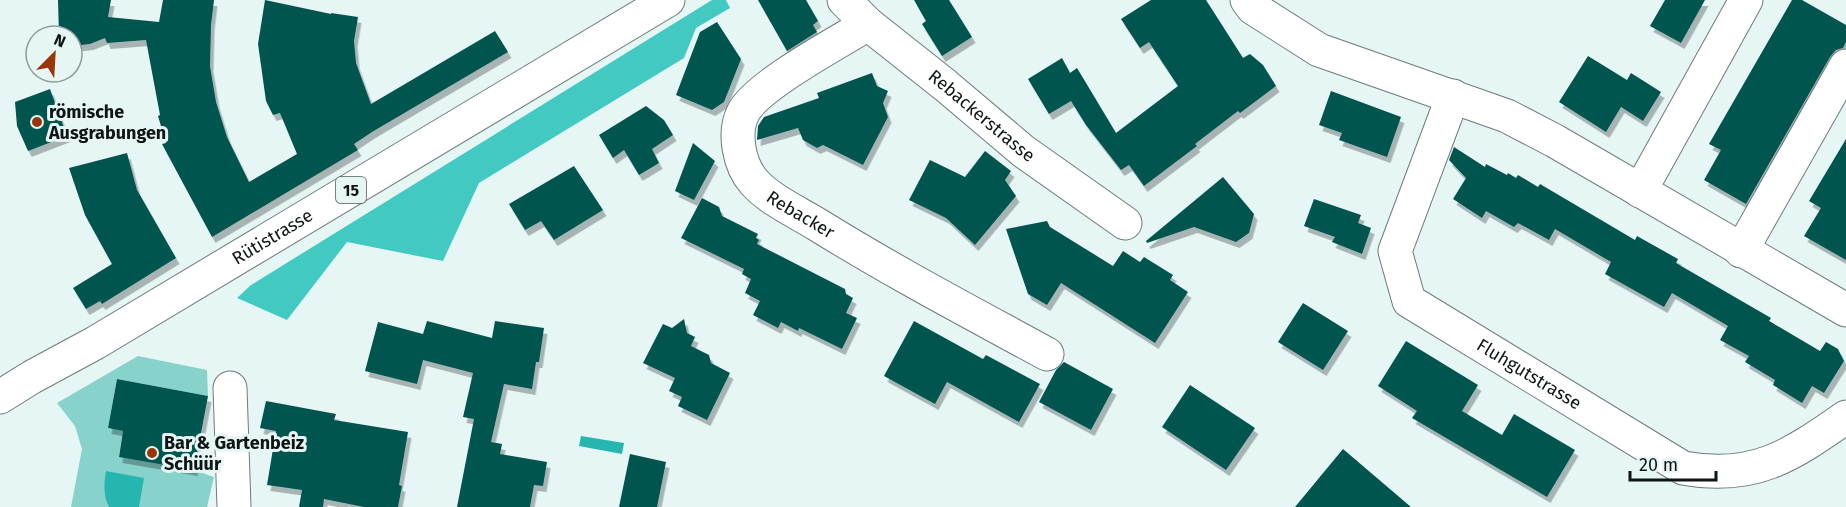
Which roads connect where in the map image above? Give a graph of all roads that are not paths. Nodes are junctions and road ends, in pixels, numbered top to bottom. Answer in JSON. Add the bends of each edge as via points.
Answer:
{"nodes":[{"id":1,"x":668,"y":0,"type":"edge"},
{"id":2,"x":844,"y":0,"type":"edge"},
{"id":3,"x":1247,"y":0,"type":"edge"},
{"id":4,"x":1746,"y":0,"type":"edge"},
{"id":5,"x":868,"y":24,"type":"junction"},
{"id":6,"x":1846,"y":66,"type":"edge"},
{"id":7,"x":1453,"y":96,"type":"junction"},
{"id":8,"x":1640,"y":192,"type":"junction"},
{"id":9,"x":1125,"y":222,"type":"dead end"},
{"id":10,"x":1741,"y":251,"type":"junction"},
{"id":11,"x":1845,"y":307,"type":"edge"},
{"id":12,"x":1047,"y":354,"type":"dead end"},
{"id":13,"x":230,"y":388,"type":"dead end"},
{"id":14,"x":0,"y":397,"type":"edge"},
{"id":15,"x":1846,"y":417,"type":"edge"},
{"id":16,"x":234,"y":507,"type":"edge"}],
"edges":[{"from":1,"to":14,"type":"street","name":"Rütistrasse","number":"15"},
{"from":2,"to":5,"type":"street","name":"Rebackerstrasse"},
{"from":3,"to":7,"type":"street","via":[[1253,8],[1319,50]]},
{"from":4,"to":8,"type":"street"},
{"from":5,"to":9,"type":"street","name":"Rebackerstrasse","via":[[1023,151]]},
{"from":5,"to":12,"type":"street","name":"Rebacker","via":[[774,83],[750,103],[742,114],[738,138],[742,161],[754,182],[776,199],[858,250]]},
{"from":6,"to":10,"type":"street"},
{"from":7,"to":8,"type":"street","via":[[1507,116]]},
{"from":7,"to":15,"type":"street","name":"Fluhgutstrasse","via":[[1395,251],[1409,301],[1683,468],[1732,472],[1763,465],[1798,451]]},
{"from":8,"to":10,"type":"street"},
{"from":10,"to":11,"type":"street"},
{"from":13,"to":16,"type":"street"}]}
